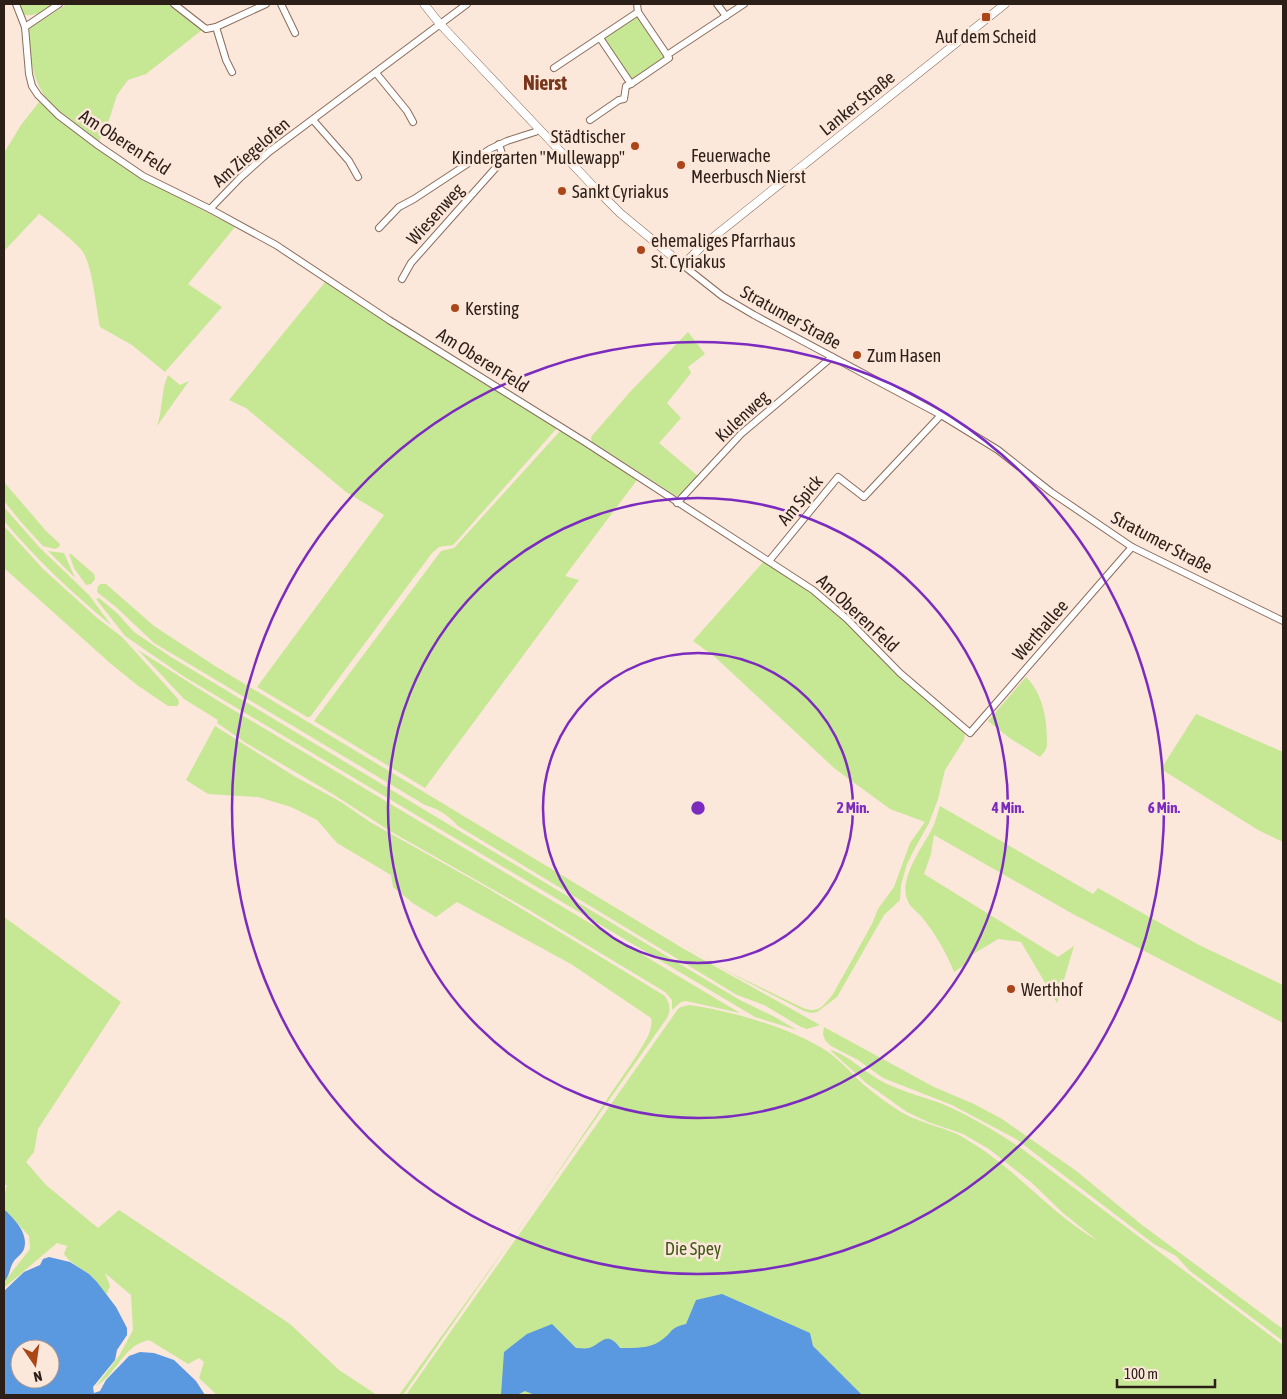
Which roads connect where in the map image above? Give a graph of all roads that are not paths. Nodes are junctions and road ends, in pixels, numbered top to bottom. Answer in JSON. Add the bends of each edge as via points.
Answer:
{"nodes":[{"id":1,"x":16,"y":4,"type":"edge"},
{"id":2,"x":59,"y":4,"type":"edge"},
{"id":3,"x":174,"y":4,"type":"edge"},
{"id":4,"x":266,"y":4,"type":"edge"},
{"id":5,"x":281,"y":4,"type":"edge"},
{"id":6,"x":424,"y":4,"type":"edge"},
{"id":7,"x":467,"y":4,"type":"edge"},
{"id":8,"x":637,"y":4,"type":"edge"},
{"id":9,"x":717,"y":4,"type":"edge"},
{"id":10,"x":744,"y":4,"type":"edge"},
{"id":11,"x":1005,"y":4,"type":"edge"},
{"id":12,"x":638,"y":12,"type":"junction"},
{"id":13,"x":726,"y":16,"type":"junction"},
{"id":14,"x":440,"y":24,"type":"junction"},
{"id":15,"x":25,"y":27,"type":"junction"},
{"id":16,"x":216,"y":27,"type":"junction"},
{"id":17,"x":295,"y":33,"type":"dead end"},
{"id":18,"x":600,"y":38,"type":"junction"},
{"id":19,"x":667,"y":55,"type":"junction"},
{"id":20,"x":554,"y":68,"type":"dead end"},
{"id":21,"x":232,"y":72,"type":"dead end"},
{"id":22,"x":376,"y":73,"type":"junction"},
{"id":23,"x":630,"y":84,"type":"junction"},
{"id":24,"x":313,"y":120,"type":"junction"},
{"id":25,"x":590,"y":120,"type":"dead end"},
{"id":26,"x":413,"y":122,"type":"dead end"},
{"id":27,"x":539,"y":129,"type":"junction"},
{"id":28,"x":499,"y":144,"type":"junction"},
{"id":29,"x":358,"y":177,"type":"dead end"},
{"id":30,"x":210,"y":209,"type":"junction"},
{"id":31,"x":379,"y":228,"type":"dead end"},
{"id":32,"x":684,"y":266,"type":"junction"},
{"id":33,"x":402,"y":279,"type":"dead end"},
{"id":34,"x":832,"y":357,"type":"junction"},
{"id":35,"x":941,"y":415,"type":"junction"},
{"id":36,"x":677,"y":503,"type":"junction"},
{"id":37,"x":1132,"y":547,"type":"junction"},
{"id":38,"x":769,"y":561,"type":"junction"},
{"id":39,"x":1283,"y":621,"type":"edge"},
{"id":40,"x":970,"y":733,"type":"joint"}],
"edges":[{"from":1,"to":15,"type":"street","name":"Am Oberen Feld"},
{"from":2,"to":15,"type":"street"},
{"from":3,"to":16,"type":"street","via":[[206,29]]},
{"from":4,"to":16,"type":"street"},
{"from":5,"to":17,"type":"street"},
{"from":6,"to":14,"type":"street","name":"Stratumer Straße"},
{"from":7,"to":14,"type":"street","name":"Am Ziegelofen"},
{"from":8,"to":12,"type":"street"},
{"from":9,"to":13,"type":"street"},
{"from":10,"to":13,"type":"street"},
{"from":11,"to":32,"type":"street","name":"Lanker Straße","via":[[701,248]]},
{"from":12,"to":18,"type":"street"},
{"from":12,"to":19,"type":"street"},
{"from":13,"to":19,"type":"street"},
{"from":14,"to":22,"type":"street","name":"Am Ziegelofen"},
{"from":14,"to":27,"type":"street","name":"Stratumer Straße"},
{"from":15,"to":30,"type":"street","name":"Am Oberen Feld","via":[[32,86],[58,115],[143,176]]},
{"from":16,"to":21,"type":"street"},
{"from":18,"to":20,"type":"street"},
{"from":18,"to":23,"type":"street"},
{"from":19,"to":23,"type":"street","via":[[669,58]]},
{"from":22,"to":24,"type":"street","name":"Am Ziegelofen"},
{"from":22,"to":26,"type":"street"},
{"from":23,"to":25,"type":"street","via":[[626,86],[624,99]]},
{"from":24,"to":29,"type":"street","name":"Am Ziegelofen","via":[[349,161]]},
{"from":24,"to":30,"type":"street","name":"Am Ziegelofen","via":[[269,152]]},
{"from":27,"to":28,"type":"street","name":"Wiesenweg"},
{"from":27,"to":32,"type":"street","name":"Stratumer Straße","via":[[620,213]]},
{"from":28,"to":31,"type":"street","name":"Wiesenweg","via":[[399,206]]},
{"from":28,"to":33,"type":"street","name":"Wiesenweg","via":[[500,163],[411,263]]},
{"from":30,"to":36,"type":"street","name":"Am Oberen Feld","via":[[276,245]]},
{"from":32,"to":34,"type":"street","name":"Stratumer Straße","via":[[722,296]]},
{"from":34,"to":35,"type":"street","name":"Stratumer Straße"},
{"from":34,"to":36,"type":"street","name":"Kulenweg","via":[[741,434]]},
{"from":35,"to":37,"type":"street","name":"Stratumer Straße","via":[[998,450]]},
{"from":35,"to":38,"type":"street","name":"Am Spick","via":[[864,497],[838,477]]},
{"from":36,"to":38,"type":"street","name":"Am Oberen Feld"},
{"from":37,"to":39,"type":"street","name":"Stratumer Straße"},
{"from":37,"to":40,"type":"street","name":"Werthallee"},
{"from":38,"to":40,"type":"street","name":"Am Oberen Feld","via":[[829,602],[900,673]]}]}
